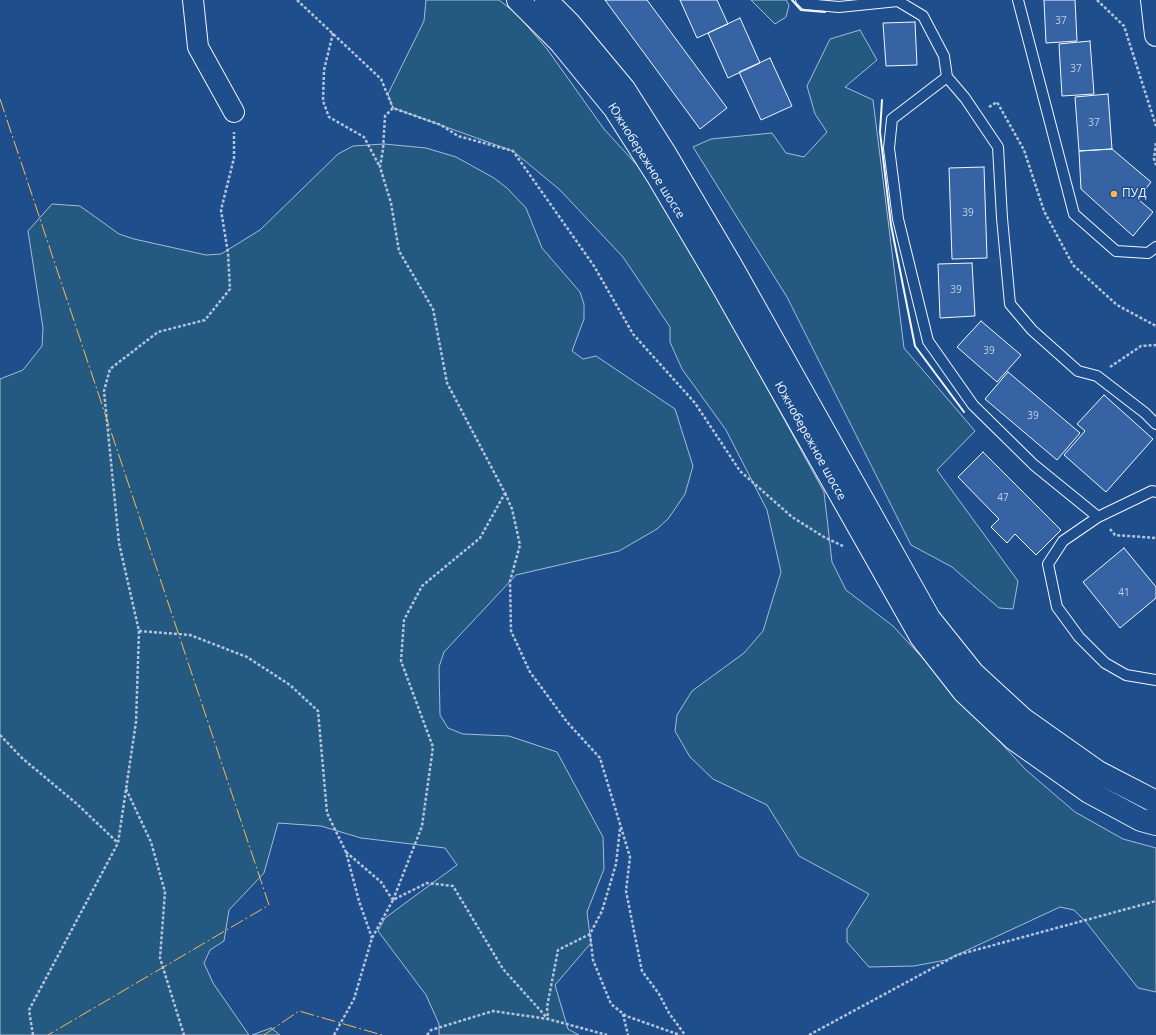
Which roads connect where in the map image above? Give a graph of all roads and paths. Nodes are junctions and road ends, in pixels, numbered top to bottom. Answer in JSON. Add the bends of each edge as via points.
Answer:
{"nodes":[{"id":1,"x":193,"y":0,"type":"edge"},
{"id":2,"x":296,"y":0,"type":"edge"},
{"id":3,"x":518,"y":0,"type":"edge"},
{"id":4,"x":546,"y":0,"type":"edge"},
{"id":5,"x":801,"y":0,"type":"edge"},
{"id":6,"x":898,"y":0,"type":"edge"},
{"id":7,"x":1018,"y":0,"type":"edge"},
{"id":8,"x":1097,"y":0,"type":"edge"},
{"id":9,"x":1152,"y":0,"type":"edge"},
{"id":10,"x":333,"y":33,"type":"junction"},
{"id":11,"x":1156,"y":35,"type":"edge"},
{"id":12,"x":947,"y":77,"type":"junction"},
{"id":13,"x":393,"y":108,"type":"junction"},
{"id":14,"x":234,"y":112,"type":"joint"},
{"id":15,"x":1156,"y":126,"type":"edge"},
{"id":16,"x":1156,"y":143,"type":"edge"},
{"id":17,"x":1156,"y":165,"type":"edge"},
{"id":18,"x":380,"y":167,"type":"junction"},
{"id":19,"x":1156,"y":247,"type":"edge"},
{"id":20,"x":1156,"y":345,"type":"edge"},
{"id":21,"x":1097,"y":376,"type":"junction"},
{"id":22,"x":1156,"y":424,"type":"edge"},
{"id":23,"x":1155,"y":489,"type":"edge"},
{"id":24,"x":505,"y":493,"type":"junction"},
{"id":25,"x":1098,"y":517,"type":"junction"},
{"id":26,"x":1156,"y":538,"type":"edge"},
{"id":27,"x":844,"y":547,"type":"dead end"},
{"id":28,"x":139,"y":631,"type":"junction"},
{"id":29,"x":1156,"y":680,"type":"edge"},
{"id":30,"x":0,"y":735,"type":"edge"},
{"id":31,"x":126,"y":789,"type":"junction"},
{"id":32,"x":1156,"y":802,"type":"edge"},
{"id":33,"x":1156,"y":824,"type":"edge"},
{"id":34,"x":621,"y":827,"type":"junction"},
{"id":35,"x":118,"y":843,"type":"junction"},
{"id":36,"x":346,"y":852,"type":"junction"},
{"id":37,"x":393,"y":900,"type":"junction"},
{"id":38,"x":1156,"y":901,"type":"edge"},
{"id":39,"x":590,"y":934,"type":"junction"},
{"id":40,"x":372,"y":938,"type":"junction"},
{"id":41,"x":623,"y":1014,"type":"junction"},
{"id":42,"x":548,"y":1019,"type":"junction"},
{"id":43,"x":33,"y":1035,"type":"edge"},
{"id":44,"x":184,"y":1035,"type":"edge"},
{"id":45,"x":334,"y":1035,"type":"edge"},
{"id":46,"x":427,"y":1035,"type":"edge"},
{"id":47,"x":607,"y":1035,"type":"edge"},
{"id":48,"x":628,"y":1035,"type":"edge"},
{"id":49,"x":680,"y":1035,"type":"edge"},
{"id":50,"x":685,"y":1035,"type":"edge"},
{"id":51,"x":810,"y":1035,"type":"edge"}],
"edges":[{"from":1,"to":14,"type":"street","via":[[198,47]]},
{"from":2,"to":10,"type":"path"},
{"from":3,"to":33,"type":"main road","name":"Южнобережное шоссе","via":[[560,42],[615,109],[657,175],[727,293],[921,637],[964,692],[1014,739],[1089,792],[1141,820]]},
{"from":4,"to":32,"type":"main road","name":"Южнобережное шоссе","via":[[569,23],[624,89],[666,155],[732,267],[929,618],[973,673],[1023,719],[1098,772]]},
{"from":5,"to":6,"type":"lane","via":[[805,4],[839,7]]},
{"from":6,"to":12,"type":"lane","via":[[923,16],[944,56]]},
{"from":7,"to":19,"type":"lane","via":[[1074,214],[1116,251],[1148,253]]},
{"from":8,"to":15,"type":"path","via":[[1124,26]]},
{"from":9,"to":11,"type":"main road"},
{"from":10,"to":13,"type":"path","via":[[381,80]]},
{"from":10,"to":18,"type":"path","via":[[324,70],[323,102],[329,117],[364,137]]},
{"from":12,"to":21,"type":"lane","via":[[965,98],[998,147],[1010,304],[1032,330],[1078,371]]},
{"from":12,"to":25,"type":"lane","via":[[892,119],[889,148],[898,219],[928,341],[973,405],[1034,465]]},
{"from":13,"to":18,"type":"path","via":[[384,116]]},
{"from":13,"to":27,"type":"path","via":[[442,125],[458,136],[513,151],[594,266],[633,334],[695,403],[740,471],[792,517]]},
{"from":14,"to":28,"type":"path","via":[[234,158],[221,210],[228,253],[230,289],[205,320],[158,332],[110,369],[104,391],[119,543]]},
{"from":16,"to":17,"type":"path"},
{"from":18,"to":24,"type":"path","via":[[391,203],[399,251],[433,309],[447,383]]},
{"from":20,"to":21,"type":"path","via":[[1141,346]]},
{"from":21,"to":22,"type":"lane"},
{"from":23,"to":25,"type":"lane"},
{"from":24,"to":34,"type":"path","via":[[512,509],[520,545],[510,581],[511,631],[530,672],[567,722],[600,758]]},
{"from":24,"to":37,"type":"path","via":[[480,538],[422,586],[404,620],[401,661],[433,747],[422,826]]},
{"from":25,"to":26,"type":"path","via":[[1115,535]]},
{"from":25,"to":29,"type":"lane","via":[[1063,541],[1048,564],[1057,607],[1079,637],[1106,663],[1126,675]]},
{"from":28,"to":31,"type":"path","via":[[136,722]]},
{"from":28,"to":36,"type":"path","via":[[190,635],[248,657],[290,685],[318,711],[327,813]]},
{"from":30,"to":35,"type":"path","via":[[22,758]]},
{"from":31,"to":35,"type":"path"},
{"from":31,"to":44,"type":"path","via":[[151,842],[165,892],[160,958]]},
{"from":34,"to":39,"type":"path","via":[[616,864],[604,904]]},
{"from":34,"to":50,"type":"path","via":[[630,857],[626,891],[642,971]]},
{"from":35,"to":43,"type":"path","via":[[29,1010]]},
{"from":36,"to":37,"type":"path","via":[[381,882]]},
{"from":36,"to":40,"type":"path","via":[[358,901]]},
{"from":37,"to":40,"type":"path"},
{"from":37,"to":42,"type":"path","via":[[427,883],[453,886],[503,969]]},
{"from":38,"to":51,"type":"path","via":[[957,955]]},
{"from":39,"to":41,"type":"path","via":[[593,960],[611,1004]]},
{"from":39,"to":42,"type":"path","via":[[558,950],[547,1007]]},
{"from":40,"to":45,"type":"path","via":[[354,999]]},
{"from":41,"to":48,"type":"path"},
{"from":41,"to":49,"type":"path"},
{"from":42,"to":46,"type":"path","via":[[493,1011],[431,1030]]},
{"from":42,"to":47,"type":"path"}]}
